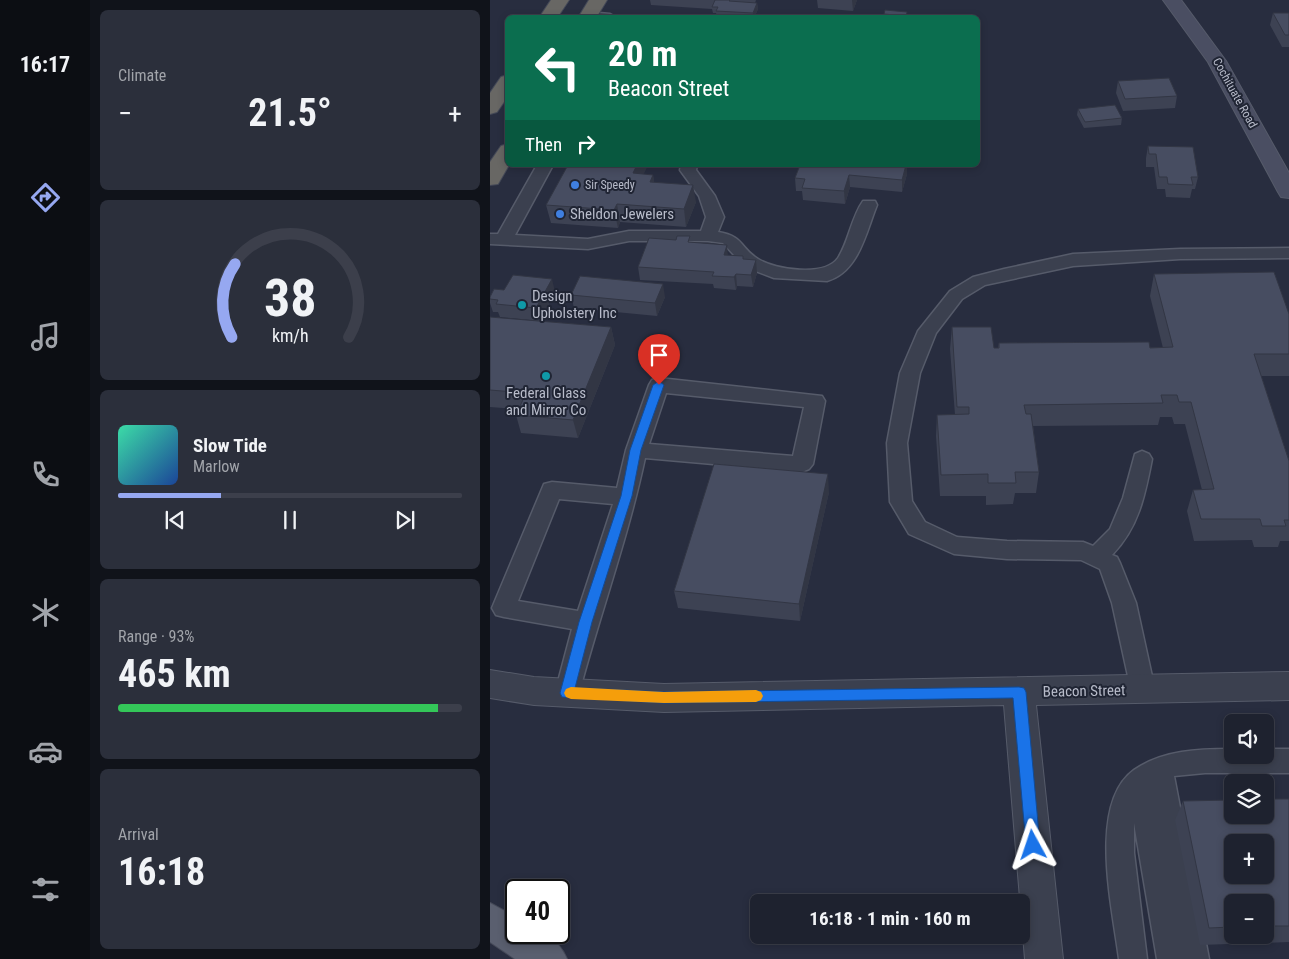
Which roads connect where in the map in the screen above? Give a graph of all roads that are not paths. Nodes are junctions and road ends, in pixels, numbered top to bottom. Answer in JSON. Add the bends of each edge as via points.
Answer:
{"nodes":[{"id":1,"x":560,"y":0,"type":"edge"},
{"id":2,"x":598,"y":0,"type":"edge"},
{"id":3,"x":1172,"y":0,"type":"edge"},
{"id":4,"x":550,"y":15,"type":"edge"},
{"id":5,"x":589,"y":15,"type":"edge"},
{"id":6,"x":505,"y":76,"type":"edge"},
{"id":7,"x":505,"y":85,"type":"edge"},
{"id":8,"x":490,"y":92,"type":"edge"},
{"id":9,"x":490,"y":108,"type":"edge"},
{"id":10,"x":505,"y":155,"type":"edge"},
{"id":11,"x":544,"y":167,"type":"edge"},
{"id":12,"x":689,"y":167,"type":"edge"},
{"id":13,"x":490,"y":179,"type":"edge"},
{"id":14,"x":1289,"y":192,"type":"edge"},
{"id":15,"x":869,"y":205,"type":"dead end"},
{"id":16,"x":708,"y":236,"type":"junction"},
{"id":17,"x":496,"y":240,"type":"edge"},
{"id":18,"x":1289,"y":253,"type":"edge"},
{"id":19,"x":636,"y":450,"type":"junction"},
{"id":20,"x":1142,"y":459,"type":"dead end"},
{"id":21,"x":626,"y":496,"type":"junction"},
{"id":22,"x":1097,"y":556,"type":"junction"},
{"id":23,"x":586,"y":622,"type":"junction"},
{"id":24,"x":490,"y":684,"type":"edge"},
{"id":25,"x":1289,"y":686,"type":"edge"},
{"id":26,"x":1143,"y":690,"type":"junction"},
{"id":27,"x":1019,"y":692,"type":"junction"},
{"id":28,"x":567,"y":693,"type":"junction"},
{"id":29,"x":1289,"y":761,"type":"edge"},
{"id":30,"x":1150,"y":775,"type":"junction"},
{"id":31,"x":490,"y":921,"type":"edge"},
{"id":32,"x":548,"y":959,"type":"edge"},
{"id":33,"x":1044,"y":959,"type":"edge"},
{"id":34,"x":1133,"y":959,"type":"edge"},
{"id":35,"x":1171,"y":959,"type":"edge"},
{"id":36,"x":1194,"y":959,"type":"edge"}],
"edges":[{"from":1,"to":4,"type":"highway"},
{"from":2,"to":5,"type":"highway"},
{"from":3,"to":14,"type":"main road","name":"Cochituate Road","via":[[1217,61]]},
{"from":6,"to":8,"type":"highway"},
{"from":7,"to":9,"type":"highway"},
{"from":10,"to":13,"type":"highway"},
{"from":11,"to":17,"type":"lane"},
{"from":12,"to":16,"type":"lane","via":[[707,196],[714,217]]},
{"from":15,"to":16,"type":"lane","via":[[845,262],[827,275],[780,274],[751,263],[728,239]]},
{"from":16,"to":17,"type":"lane","via":[[628,236],[588,244]]},
{"from":18,"to":22,"type":"lane","via":[[1180,254],[1073,260],[979,281],[956,295],[927,331],[910,373],[897,443],[901,502],[917,528],[954,545],[1007,550],[1083,551]]},
{"from":19,"to":19,"type":"lane","via":[[802,464],[815,401],[659,385]]},
{"from":19,"to":21,"type":"lane"},
{"from":20,"to":22,"type":"lane","via":[[1134,498],[1119,534]]},
{"from":21,"to":23,"type":"lane"},
{"from":21,"to":23,"type":"lane","via":[[552,490],[504,608]]},
{"from":22,"to":26,"type":"lane","via":[[1109,563],[1115,575]]},
{"from":23,"to":28,"type":"lane"},
{"from":24,"to":28,"type":"street","name":"Beacon Street"},
{"from":25,"to":26,"type":"street","name":"Beacon Street"},
{"from":26,"to":27,"type":"street","name":"Beacon Street"},
{"from":27,"to":28,"type":"street","name":"Beacon Street","via":[[664,698]]},
{"from":27,"to":33,"type":"street"},
{"from":29,"to":30,"type":"lane","via":[[1190,763]]},
{"from":30,"to":34,"type":"lane","via":[[1128,796],[1118,835]]},
{"from":30,"to":35,"type":"lane"},
{"from":30,"to":36,"type":"lane"},
{"from":31,"to":32,"type":"main road"}]}
